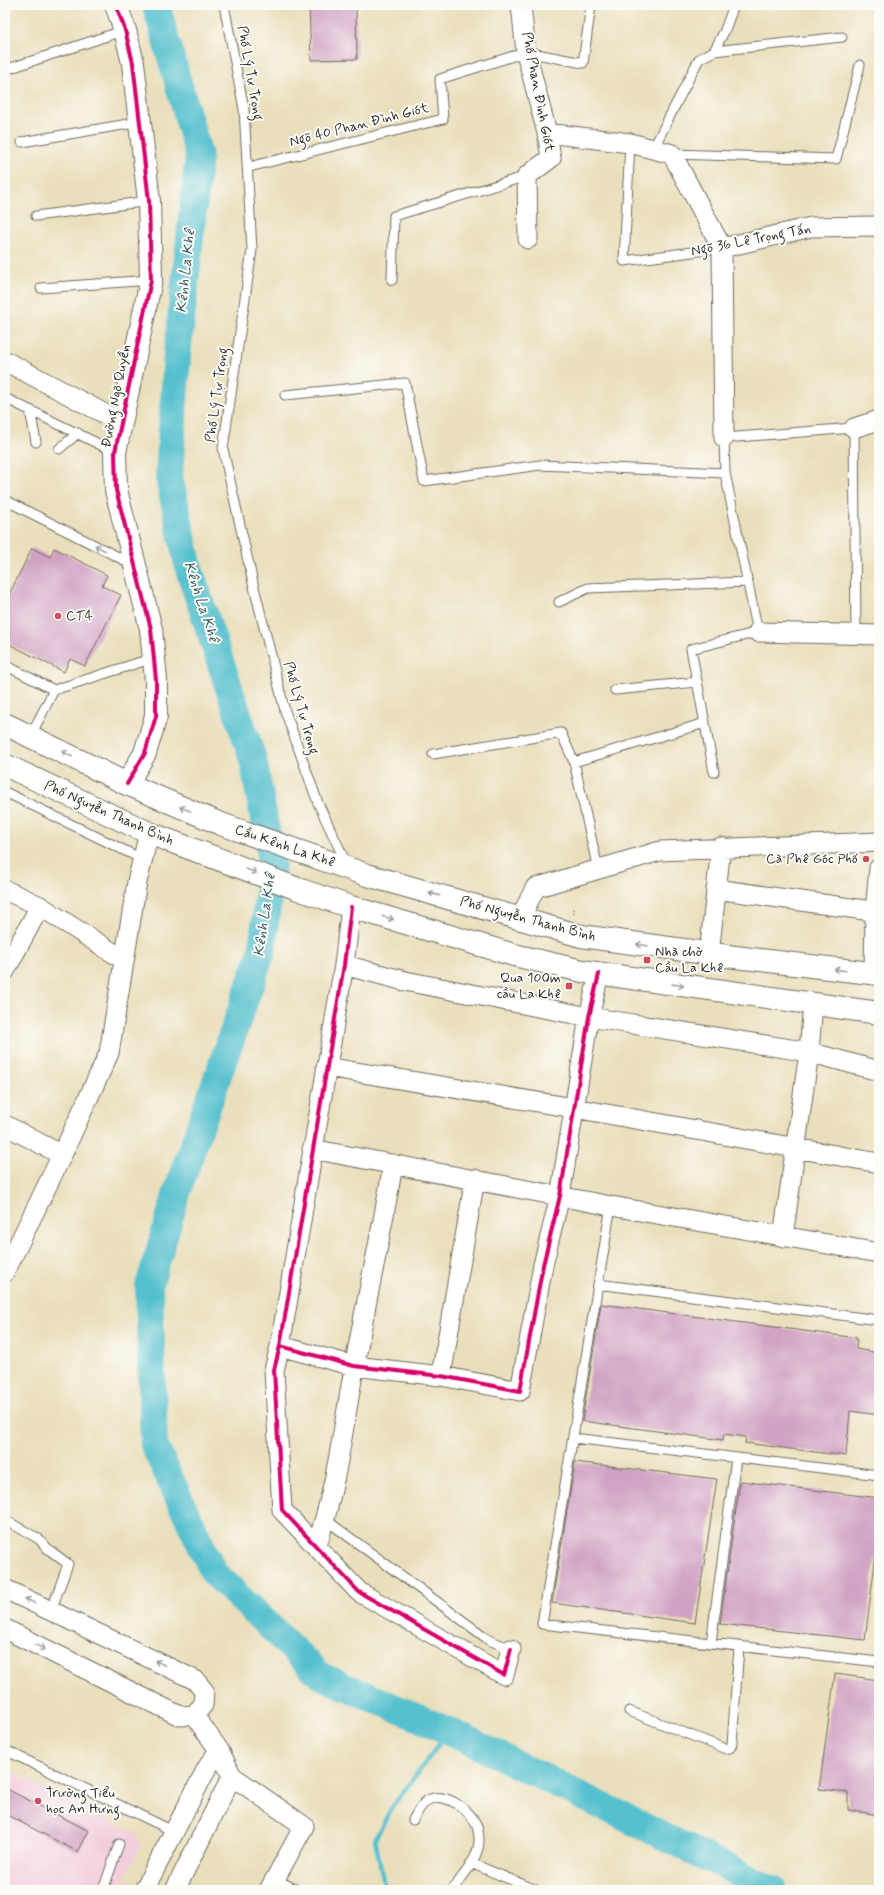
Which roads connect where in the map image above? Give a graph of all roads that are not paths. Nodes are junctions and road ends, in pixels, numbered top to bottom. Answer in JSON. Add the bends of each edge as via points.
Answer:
{"nodes":[{"id":1,"x":116,"y":5,"type":"edge"},
{"id":2,"x":224,"y":5,"type":"edge"},
{"id":3,"x":521,"y":5,"type":"edge"},
{"id":4,"x":591,"y":5,"type":"edge"},
{"id":5,"x":734,"y":5,"type":"edge"},
{"id":6,"x":125,"y":30,"type":"junction"},
{"id":7,"x":842,"y":37,"type":"dead end"},
{"id":8,"x":714,"y":51,"type":"junction"},
{"id":9,"x":526,"y":52,"type":"junction"},
{"id":10,"x":860,"y":65,"type":"dead end"},
{"id":11,"x":11,"y":68,"type":"dead end"},
{"id":12,"x":140,"y":122,"type":"junction"},
{"id":13,"x":547,"y":133,"type":"junction"},
{"id":14,"x":22,"y":142,"type":"dead end"},
{"id":15,"x":630,"y":143,"type":"junction"},
{"id":16,"x":653,"y":149,"type":"junction"},
{"id":17,"x":672,"y":154,"type":"junction"},
{"id":18,"x":249,"y":167,"type":"junction"},
{"id":19,"x":527,"y":176,"type":"junction"},
{"id":20,"x":149,"y":201,"type":"junction"},
{"id":21,"x":36,"y":216,"type":"dead end"},
{"id":22,"x":879,"y":226,"type":"edge"},
{"id":23,"x":528,"y":239,"type":"dead end"},
{"id":24,"x":722,"y":248,"type":"junction"},
{"id":25,"x":151,"y":280,"type":"junction"},
{"id":26,"x":392,"y":280,"type":"dead end"},
{"id":27,"x":41,"y":288,"type":"dead end"},
{"id":28,"x":5,"y":361,"type":"edge"},
{"id":29,"x":285,"y":395,"type":"dead end"},
{"id":30,"x":5,"y":398,"type":"edge"},
{"id":31,"x":30,"y":410,"type":"junction"},
{"id":32,"x":879,"y":420,"type":"edge"},
{"id":33,"x":122,"y":422,"type":"junction"},
{"id":34,"x":854,"y":428,"type":"junction"},
{"id":35,"x":78,"y":434,"type":"junction"},
{"id":36,"x":724,"y":438,"type":"junction"},
{"id":37,"x":36,"y":442,"type":"dead end"},
{"id":38,"x":59,"y":449,"type":"dead end"},
{"id":39,"x":115,"y":452,"type":"junction"},
{"id":40,"x":725,"y":473,"type":"junction"},
{"id":41,"x":5,"y":500,"type":"edge"},
{"id":42,"x":135,"y":565,"type":"junction"},
{"id":43,"x":748,"y":582,"type":"junction"},
{"id":44,"x":559,"y":602,"type":"dead end"},
{"id":45,"x":758,"y":632,"type":"junction"},
{"id":46,"x":856,"y":633,"type":"junction"},
{"id":47,"x":879,"y":635,"type":"edge"},
{"id":48,"x":153,"y":658,"type":"junction"},
{"id":49,"x":5,"y":665,"type":"edge"},
{"id":50,"x":697,"y":682,"type":"junction"},
{"id":51,"x":54,"y":690,"type":"junction"},
{"id":52,"x":615,"y":690,"type":"dead end"},
{"id":53,"x":705,"y":723,"type":"junction"},
{"id":54,"x":5,"y":724,"type":"edge"},
{"id":55,"x":30,"y":735,"type":"junction"},
{"id":56,"x":433,"y":754,"type":"dead end"},
{"id":57,"x":574,"y":762,"type":"junction"},
{"id":58,"x":5,"y":765,"type":"edge"},
{"id":59,"x":714,"y":772,"type":"dead end"},
{"id":60,"x":127,"y":784,"type":"junction"},
{"id":61,"x":5,"y":792,"type":"edge"},
{"id":62,"x":149,"y":833,"type":"junction"},
{"id":63,"x":879,"y":842,"type":"edge"},
{"id":64,"x":720,"y":847,"type":"junction"},
{"id":65,"x":142,"y":858,"type":"junction"},
{"id":66,"x":348,"y":868,"type":"junction"},
{"id":67,"x":879,"y":868,"type":"edge"},
{"id":68,"x":598,"y":869,"type":"junction"},
{"id":69,"x":716,"y":889,"type":"junction"},
{"id":70,"x":5,"y":890,"type":"edge"},
{"id":71,"x":40,"y":906,"type":"junction"},
{"id":72,"x":351,"y":908,"type":"junction"},
{"id":73,"x":877,"y":912,"type":"edge"},
{"id":74,"x":520,"y":919,"type":"junction"},
{"id":75,"x":709,"y":954,"type":"junction"},
{"id":76,"x":124,"y":960,"type":"junction"},
{"id":77,"x":344,"y":965,"type":"junction"},
{"id":78,"x":5,"y":971,"type":"edge"},
{"id":79,"x":599,"y":974,"type":"junction"},
{"id":80,"x":877,"y":974,"type":"edge"},
{"id":81,"x":812,"y":1003,"type":"junction"},
{"id":82,"x":879,"y":1012,"type":"edge"},
{"id":83,"x":588,"y":1017,"type":"junction"},
{"id":84,"x":809,"y":1052,"type":"junction"},
{"id":85,"x":326,"y":1067,"type":"junction"},
{"id":86,"x":879,"y":1071,"type":"edge"},
{"id":87,"x":574,"y":1108,"type":"junction"},
{"id":88,"x":5,"y":1125,"type":"edge"},
{"id":89,"x":797,"y":1148,"type":"junction"},
{"id":90,"x":312,"y":1149,"type":"junction"},
{"id":91,"x":62,"y":1155,"type":"junction"},
{"id":92,"x":879,"y":1163,"type":"edge"},
{"id":93,"x":393,"y":1164,"type":"junction"},
{"id":94,"x":475,"y":1179,"type":"junction"},
{"id":95,"x":560,"y":1196,"type":"junction"},
{"id":96,"x":611,"y":1206,"type":"junction"},
{"id":97,"x":783,"y":1237,"type":"junction"},
{"id":98,"x":879,"y":1253,"type":"edge"},
{"id":99,"x":6,"y":1267,"type":"edge"},
{"id":100,"x":598,"y":1284,"type":"junction"},
{"id":101,"x":879,"y":1320,"type":"edge"},
{"id":102,"x":280,"y":1346,"type":"junction"},
{"id":103,"x":354,"y":1366,"type":"junction"},
{"id":104,"x":441,"y":1376,"type":"junction"},
{"id":105,"x":573,"y":1438,"type":"junction"},
{"id":106,"x":736,"y":1458,"type":"junction"},
{"id":107,"x":879,"y":1475,"type":"edge"},
{"id":108,"x":5,"y":1520,"type":"edge"},
{"id":109,"x":326,"y":1520,"type":"junction"},
{"id":110,"x":316,"y":1547,"type":"junction"},
{"id":111,"x":5,"y":1589,"type":"edge"},
{"id":112,"x":51,"y":1611,"type":"junction"},
{"id":113,"x":5,"y":1629,"type":"edge"},
{"id":114,"x":711,"y":1644,"type":"junction"},
{"id":115,"x":739,"y":1647,"type":"junction"},
{"id":116,"x":511,"y":1649,"type":"joint"},
{"id":117,"x":879,"y":1662,"type":"edge"},
{"id":118,"x":629,"y":1711,"type":"dead end"},
{"id":119,"x":194,"y":1715,"type":"junction"},
{"id":120,"x":5,"y":1750,"type":"edge"},
{"id":121,"x":219,"y":1750,"type":"junction"},
{"id":122,"x":232,"y":1776,"type":"junction"},
{"id":123,"x":413,"y":1820,"type":"dead end"},
{"id":124,"x":175,"y":1832,"type":"junction"},
{"id":125,"x":119,"y":1844,"type":"dead end"},
{"id":126,"x":471,"y":1863,"type":"junction"},
{"id":127,"x":272,"y":1885,"type":"edge"},
{"id":128,"x":103,"y":1890,"type":"edge"},
{"id":129,"x":144,"y":1890,"type":"edge"},
{"id":130,"x":174,"y":1890,"type":"edge"},
{"id":131,"x":297,"y":1890,"type":"edge"},
{"id":132,"x":452,"y":1890,"type":"edge"},
{"id":133,"x":536,"y":1890,"type":"edge"}],
"edges":[{"from":1,"to":6,"type":"main road","name":"Đường Ngô Quyền"},
{"from":2,"to":18,"type":"lane","name":"Phố Lý Tự Trọng","via":[[244,109]]},
{"from":3,"to":9,"type":"street","name":"Phố Phan Đình Giót"},
{"from":4,"to":9,"type":"lane","via":[[583,63]]},
{"from":5,"to":8,"type":"lane"},
{"from":6,"to":11,"type":"lane"},
{"from":6,"to":12,"type":"main road","name":"Đường Ngô Quyền","via":[[133,63]]},
{"from":7,"to":8,"type":"lane"},
{"from":8,"to":16,"type":"lane","via":[[699,59]]},
{"from":9,"to":13,"type":"street","name":"Phố Phan Đình Giót"},
{"from":9,"to":18,"type":"lane","name":"Ngõ 40 Phan Đình Giót","via":[[440,79],[443,119]]},
{"from":10,"to":17,"type":"lane","via":[[836,159]]},
{"from":12,"to":14,"type":"lane"},
{"from":12,"to":20,"type":"main road","name":"Đường Ngô Quyền"},
{"from":13,"to":15,"type":"street"},
{"from":13,"to":19,"type":"street","name":"Phố Phan Đình Giót","via":[[551,158]]},
{"from":15,"to":16,"type":"street"},
{"from":15,"to":24,"type":"lane","name":"Ngõ 36 Lê Trọng Tấn","via":[[624,261]]},
{"from":16,"to":17,"type":"street"},
{"from":17,"to":24,"type":"street"},
{"from":18,"to":66,"type":"lane","name":"Phố Lý Tự Trọng","via":[[252,250],[223,449],[285,711],[318,803]]},
{"from":19,"to":23,"type":"street"},
{"from":19,"to":26,"type":"lane","via":[[394,216]]},
{"from":20,"to":21,"type":"lane"},
{"from":20,"to":25,"type":"main road","name":"Đường Ngô Quyền"},
{"from":22,"to":24,"type":"street","name":"Ngõ 36 Lê Trọng Tấn","via":[[811,227]]},
{"from":24,"to":36,"type":"street"},
{"from":25,"to":27,"type":"lane"},
{"from":25,"to":33,"type":"main road","name":"Đường Ngô Quyền"},
{"from":28,"to":33,"type":"street"},
{"from":29,"to":40,"type":"lane","via":[[405,383],[424,481],[540,465]]},
{"from":30,"to":31,"type":"lane"},
{"from":31,"to":35,"type":"lane"},
{"from":31,"to":37,"type":"lane"},
{"from":32,"to":34,"type":"street"},
{"from":33,"to":39,"type":"main road","name":"Đường Ngô Quyền"},
{"from":34,"to":36,"type":"lane"},
{"from":34,"to":46,"type":"lane"},
{"from":35,"to":38,"type":"lane"},
{"from":35,"to":39,"type":"lane"},
{"from":36,"to":40,"type":"lane"},
{"from":39,"to":42,"type":"main road","name":"Đường Ngô Quyền","via":[[116,490]]},
{"from":40,"to":43,"type":"lane"},
{"from":42,"to":41,"type":"lane","one_way":true},
{"from":42,"to":48,"type":"main road","name":"Đường Ngô Quyền","via":[[150,629]]},
{"from":43,"to":44,"type":"lane","via":[[588,588]]},
{"from":43,"to":45,"type":"lane"},
{"from":45,"to":46,"type":"street"},
{"from":45,"to":50,"type":"lane","via":[[691,650]]},
{"from":46,"to":47,"type":"street"},
{"from":48,"to":51,"type":"lane"},
{"from":48,"to":60,"type":"main road","name":"Đường Ngô Quyền","via":[[156,716],[145,752]]},
{"from":49,"to":51,"type":"lane"},
{"from":50,"to":52,"type":"lane"},
{"from":50,"to":53,"type":"lane"},
{"from":51,"to":55,"type":"lane"},
{"from":53,"to":57,"type":"lane"},
{"from":53,"to":59,"type":"lane"},
{"from":54,"to":55,"type":"main road"},
{"from":60,"to":55,"type":"main road","one_way":true},
{"from":56,"to":57,"type":"lane","via":[[561,733]]},
{"from":57,"to":68,"type":"lane"},
{"from":58,"to":62,"type":"main road","name":"Phố Nguyễn Thanh Bình"},
{"from":66,"to":60,"type":"main road","name":"Cầu Kênh La Khê","one_way":true,"via":[[221,824]]},
{"from":61,"to":65,"type":"lane"},
{"from":62,"to":65,"type":"street"},
{"from":62,"to":72,"type":"main road","name":"Phố Nguyễn Thanh Bình","one_way":true},
{"from":63,"to":64,"type":"street"},
{"from":64,"to":68,"type":"street","via":[[660,851]]},
{"from":64,"to":69,"type":"street"},
{"from":65,"to":76,"type":"street"},
{"from":74,"to":66,"type":"main road","name":"Phố Nguyễn Thanh Bình","one_way":true},
{"from":67,"to":73,"type":"street"},
{"from":68,"to":74,"type":"street","via":[[535,888]]},
{"from":69,"to":73,"type":"street"},
{"from":69,"to":75,"type":"street"},
{"from":70,"to":71,"type":"street"},
{"from":71,"to":76,"type":"street"},
{"from":71,"to":78,"type":"street"},
{"from":72,"to":77,"type":"street"},
{"from":72,"to":79,"type":"main road","one_way":true,"via":[[514,955]]},
{"from":73,"to":80,"type":"street"},
{"from":75,"to":74,"type":"main road","name":"Phố Nguyễn Thanh Bình","one_way":true,"via":[[581,936]]},
{"from":80,"to":75,"type":"main road","name":"Phố Nguyễn Thanh Bình","one_way":true},
{"from":76,"to":91,"type":"street","via":[[109,1053]]},
{"from":77,"to":83,"type":"street","via":[[405,981]]},
{"from":77,"to":85,"type":"street"},
{"from":79,"to":81,"type":"main road","one_way":true},
{"from":79,"to":83,"type":"street"},
{"from":81,"to":82,"type":"main road"},
{"from":81,"to":84,"type":"street"},
{"from":83,"to":84,"type":"street"},
{"from":83,"to":87,"type":"street"},
{"from":84,"to":86,"type":"street"},
{"from":84,"to":89,"type":"street"},
{"from":85,"to":87,"type":"street"},
{"from":85,"to":90,"type":"street"},
{"from":87,"to":89,"type":"street"},
{"from":87,"to":95,"type":"street"},
{"from":88,"to":91,"type":"street"},
{"from":89,"to":92,"type":"street"},
{"from":89,"to":97,"type":"street"},
{"from":90,"to":93,"type":"street"},
{"from":90,"to":102,"type":"street"},
{"from":91,"to":99,"type":"street"},
{"from":93,"to":94,"type":"street"},
{"from":93,"to":103,"type":"street"},
{"from":94,"to":95,"type":"street"},
{"from":94,"to":104,"type":"street"},
{"from":95,"to":96,"type":"street"},
{"from":95,"to":104,"type":"street","via":[[543,1265],[520,1390]]},
{"from":96,"to":97,"type":"street"},
{"from":96,"to":100,"type":"lane"},
{"from":97,"to":98,"type":"street"},
{"from":100,"to":101,"type":"lane"},
{"from":100,"to":105,"type":"lane"},
{"from":102,"to":103,"type":"street"},
{"from":102,"to":110,"type":"street","via":[[274,1370],[282,1510]]},
{"from":103,"to":104,"type":"street"},
{"from":103,"to":109,"type":"street"},
{"from":105,"to":106,"type":"lane"},
{"from":105,"to":114,"type":"lane","via":[[542,1624]]},
{"from":106,"to":107,"type":"lane"},
{"from":106,"to":114,"type":"lane"},
{"from":108,"to":112,"type":"lane","via":[[39,1539],[68,1564]]},
{"from":109,"to":110,"type":"street"},
{"from":109,"to":116,"type":"lane","via":[[489,1640]]},
{"from":110,"to":116,"type":"street","via":[[359,1592],[504,1675]]},
{"from":112,"to":111,"type":"street","one_way":true},
{"from":119,"to":112,"type":"street","one_way":true,"via":[[204,1705],[204,1691],[195,1680]]},
{"from":113,"to":119,"type":"street","one_way":true,"via":[[180,1716]]},
{"from":114,"to":115,"type":"lane"},
{"from":115,"to":117,"type":"lane"},
{"from":115,"to":118,"type":"lane","via":[[730,1748],[726,1749]]},
{"from":119,"to":121,"type":"street"},
{"from":120,"to":124,"type":"lane"},
{"from":121,"to":122,"type":"street"},
{"from":121,"to":124,"type":"street","via":[[207,1768]]},
{"from":122,"to":127,"type":"street","via":[[304,1826]]},
{"from":122,"to":130,"type":"street"},
{"from":123,"to":126,"type":"lane","via":[[428,1800],[447,1799],[458,1805],[476,1824],[479,1837],[478,1848]]},
{"from":124,"to":129,"type":"street"},
{"from":125,"to":128,"type":"lane"},
{"from":126,"to":132,"type":"lane"},
{"from":126,"to":133,"type":"lane"},
{"from":127,"to":131,"type":"lane"}]}
